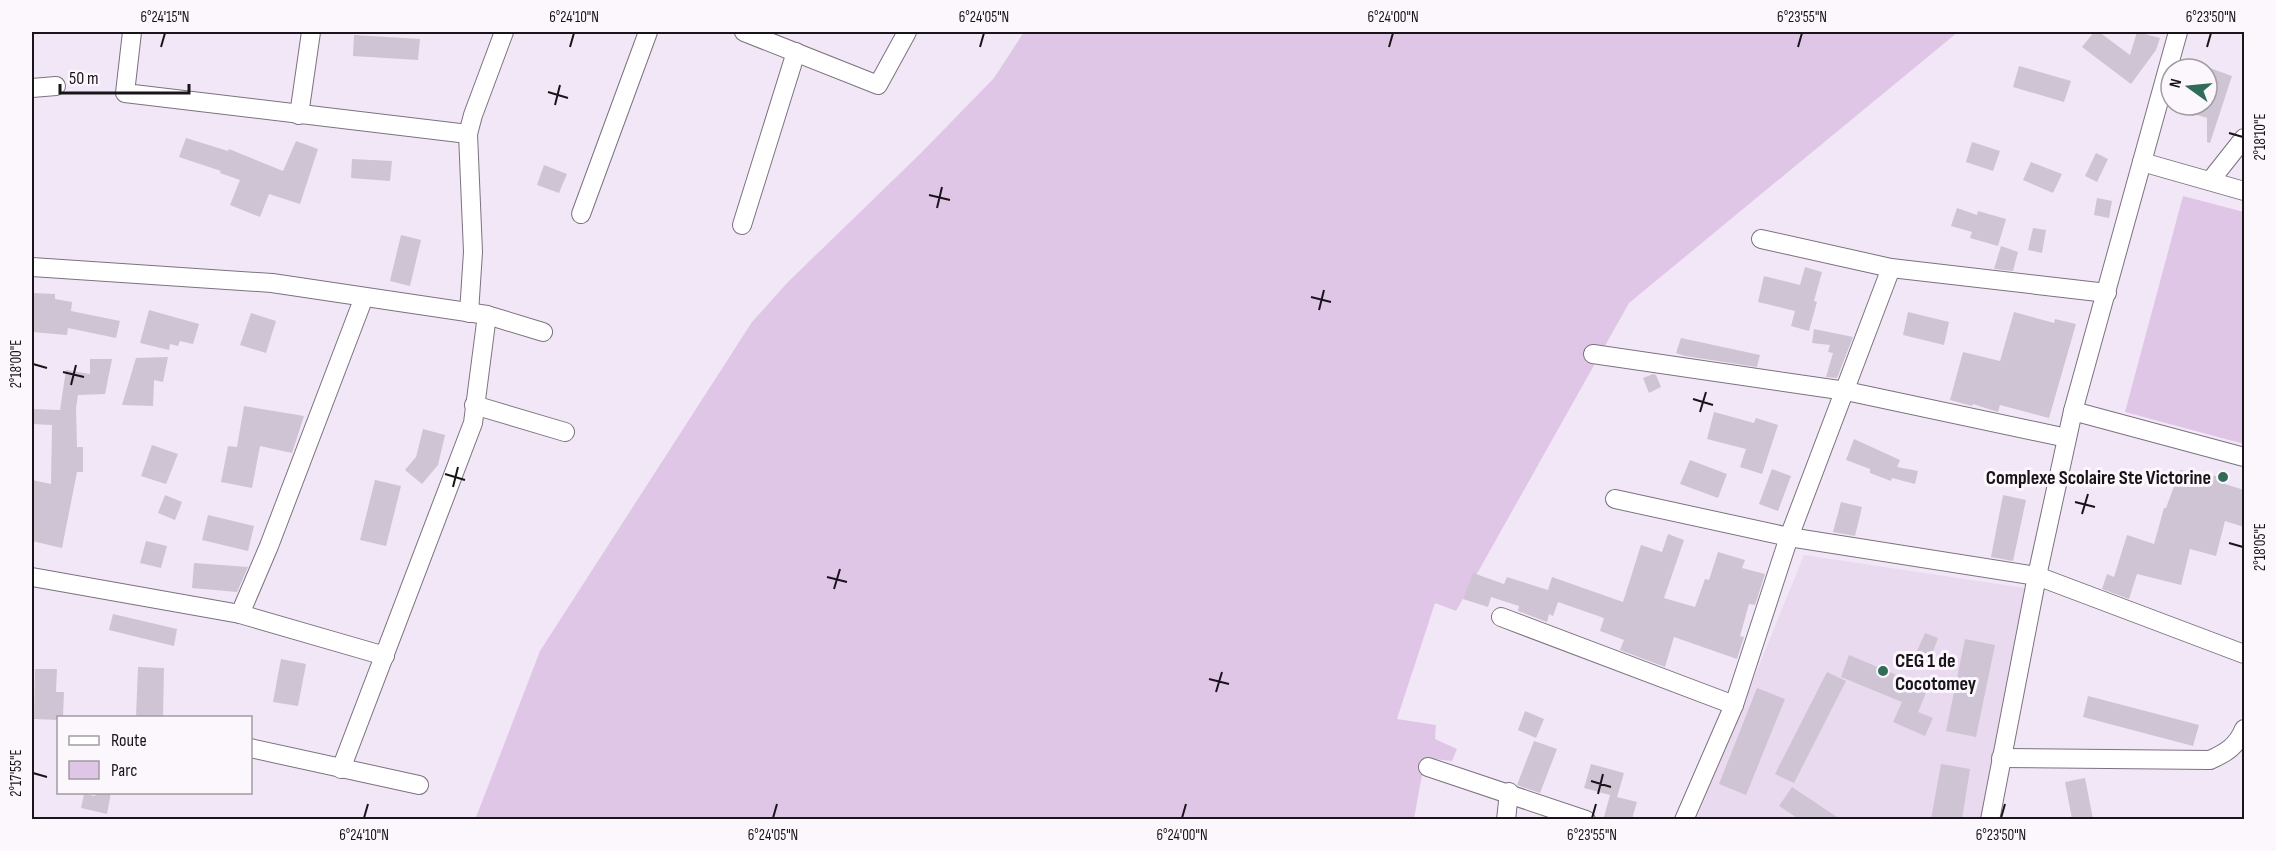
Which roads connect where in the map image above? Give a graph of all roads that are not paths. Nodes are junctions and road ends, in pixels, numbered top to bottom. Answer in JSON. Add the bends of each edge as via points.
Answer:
{"nodes":[{"id":1,"x":132,"y":32,"type":"edge"},
{"id":2,"x":311,"y":32,"type":"edge"},
{"id":3,"x":504,"y":32,"type":"edge"},
{"id":4,"x":648,"y":32,"type":"edge"},
{"id":5,"x":744,"y":32,"type":"edge"},
{"id":6,"x":908,"y":32,"type":"edge"},
{"id":7,"x":2178,"y":32,"type":"edge"},
{"id":8,"x":796,"y":52,"type":"junction"},
{"id":9,"x":56,"y":86,"type":"dead end"},
{"id":10,"x":32,"y":88,"type":"edge"},
{"id":11,"x":299,"y":115,"type":"junction"},
{"id":12,"x":468,"y":134,"type":"junction"},
{"id":13,"x":2244,"y":138,"type":"edge"},
{"id":14,"x":2142,"y":162,"type":"junction"},
{"id":15,"x":2210,"y":181,"type":"junction"},
{"id":16,"x":2244,"y":191,"type":"edge"},
{"id":17,"x":581,"y":214,"type":"dead end"},
{"id":18,"x":742,"y":225,"type":"dead end"},
{"id":19,"x":1761,"y":239,"type":"dead end"},
{"id":20,"x":32,"y":267,"type":"edge"},
{"id":21,"x":1891,"y":268,"type":"junction"},
{"id":22,"x":2107,"y":293,"type":"junction"},
{"id":23,"x":364,"y":297,"type":"junction"},
{"id":24,"x":469,"y":313,"type":"junction"},
{"id":25,"x":488,"y":315,"type":"junction"},
{"id":26,"x":543,"y":332,"type":"dead end"},
{"id":27,"x":1593,"y":354,"type":"dead end"},
{"id":28,"x":1846,"y":391,"type":"junction"},
{"id":29,"x":474,"y":405,"type":"junction"},
{"id":30,"x":2073,"y":411,"type":"junction"},
{"id":31,"x":565,"y":432,"type":"dead end"},
{"id":32,"x":2067,"y":438,"type":"junction"},
{"id":33,"x":2244,"y":457,"type":"edge"},
{"id":34,"x":1615,"y":499,"type":"dead end"},
{"id":35,"x":1789,"y":537,"type":"junction"},
{"id":36,"x":2037,"y":576,"type":"junction"},
{"id":37,"x":32,"y":577,"type":"edge"},
{"id":38,"x":240,"y":614,"type":"junction"},
{"id":39,"x":1502,"y":617,"type":"dead end"},
{"id":40,"x":2244,"y":654,"type":"edge"},
{"id":41,"x":385,"y":656,"type":"junction"},
{"id":42,"x":1734,"y":705,"type":"junction"},
{"id":43,"x":2244,"y":729,"type":"edge"},
{"id":44,"x":252,"y":748,"type":"edge"},
{"id":45,"x":2001,"y":758,"type":"junction"},
{"id":46,"x":1428,"y":767,"type":"dead end"},
{"id":47,"x":340,"y":769,"type":"junction"},
{"id":48,"x":420,"y":785,"type":"dead end"},
{"id":49,"x":1509,"y":792,"type":"junction"},
{"id":50,"x":1506,"y":819,"type":"edge"},
{"id":51,"x":1586,"y":819,"type":"edge"},
{"id":52,"x":1684,"y":819,"type":"edge"},
{"id":53,"x":1990,"y":819,"type":"edge"}],
"edges":[{"from":1,"to":11,"type":"street","via":[[125,93]]},
{"from":2,"to":11,"type":"street"},
{"from":3,"to":12,"type":"street"},
{"from":4,"to":17,"type":"street"},
{"from":5,"to":8,"type":"street"},
{"from":6,"to":8,"type":"street","via":[[878,85]]},
{"from":7,"to":14,"type":"street"},
{"from":8,"to":18,"type":"street"},
{"from":9,"to":10,"type":"street"},
{"from":11,"to":12,"type":"street"},
{"from":12,"to":24,"type":"street","via":[[473,252]]},
{"from":13,"to":15,"type":"street"},
{"from":14,"to":15,"type":"street"},
{"from":14,"to":22,"type":"street"},
{"from":15,"to":16,"type":"street"},
{"from":19,"to":21,"type":"street"},
{"from":20,"to":23,"type":"street","via":[[272,283]]},
{"from":21,"to":22,"type":"street"},
{"from":21,"to":28,"type":"street"},
{"from":22,"to":30,"type":"street"},
{"from":23,"to":24,"type":"street"},
{"from":23,"to":38,"type":"street"},
{"from":24,"to":25,"type":"street"},
{"from":25,"to":26,"type":"street"},
{"from":25,"to":29,"type":"street"},
{"from":27,"to":28,"type":"street"},
{"from":28,"to":32,"type":"street"},
{"from":28,"to":35,"type":"street"},
{"from":29,"to":31,"type":"street"},
{"from":29,"to":41,"type":"street","via":[[473,423],[463,452]]},
{"from":30,"to":32,"type":"street"},
{"from":30,"to":33,"type":"street"},
{"from":32,"to":36,"type":"street"},
{"from":34,"to":35,"type":"street"},
{"from":35,"to":36,"type":"street"},
{"from":35,"to":42,"type":"street"},
{"from":36,"to":40,"type":"street"},
{"from":36,"to":45,"type":"street"},
{"from":37,"to":38,"type":"street"},
{"from":38,"to":41,"type":"street"},
{"from":39,"to":42,"type":"street"},
{"from":41,"to":47,"type":"street"},
{"from":42,"to":52,"type":"street"},
{"from":43,"to":45,"type":"street","via":[[2234,746],[2210,760]]},
{"from":44,"to":47,"type":"street"},
{"from":45,"to":53,"type":"street"},
{"from":46,"to":49,"type":"street"},
{"from":47,"to":48,"type":"street"},
{"from":49,"to":50,"type":"street"},
{"from":49,"to":51,"type":"street"}]}
